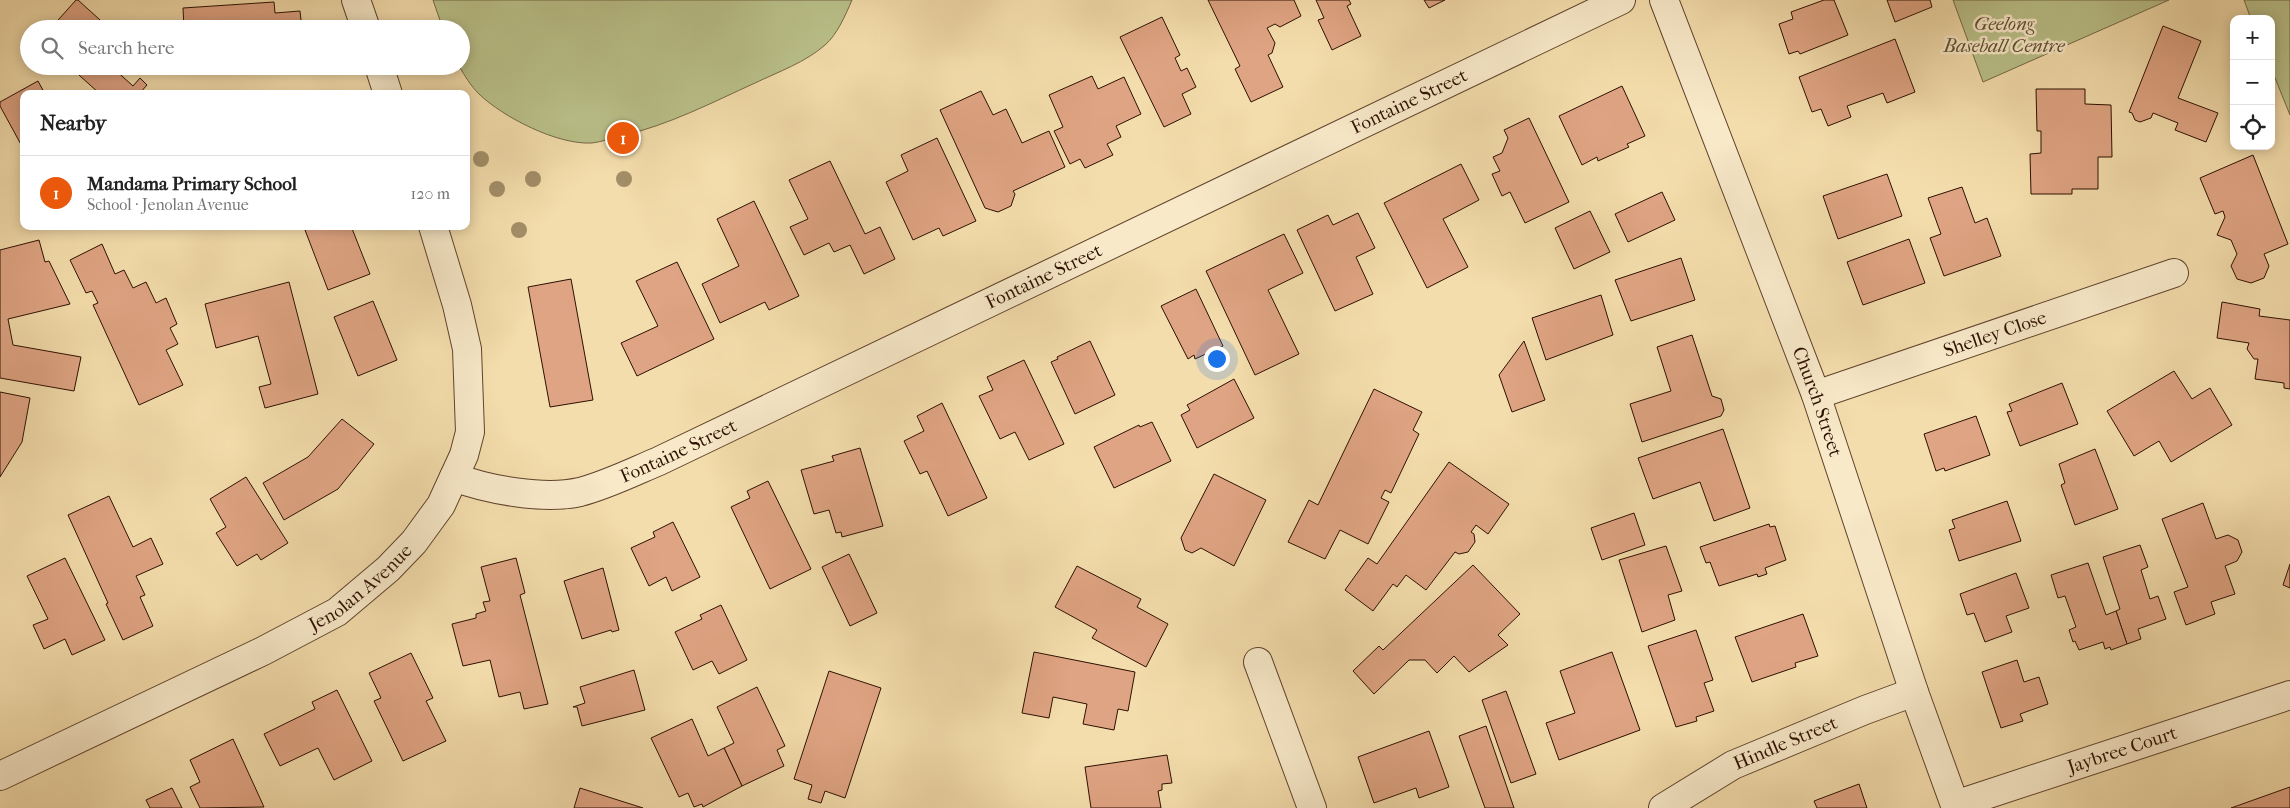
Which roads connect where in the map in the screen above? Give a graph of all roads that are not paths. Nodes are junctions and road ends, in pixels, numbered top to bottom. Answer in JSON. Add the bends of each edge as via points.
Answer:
{"nodes":[{"id":1,"x":356,"y":0,"type":"edge"},
{"id":2,"x":1621,"y":0,"type":"edge"},
{"id":3,"x":1664,"y":0,"type":"edge"},
{"id":4,"x":363,"y":20,"type":"edge"},
{"id":5,"x":382,"y":75,"type":"edge"},
{"id":6,"x":387,"y":90,"type":"edge"},
{"id":7,"x":434,"y":230,"type":"edge"},
{"id":8,"x":2174,"y":273,"type":"dead end"},
{"id":9,"x":1816,"y":395,"type":"junction"},
{"id":10,"x":454,"y":477,"type":"junction"},
{"id":11,"x":1258,"y":662,"type":"dead end"},
{"id":12,"x":1914,"y":692,"type":"junction"},
{"id":13,"x":2290,"y":695,"type":"edge"},
{"id":14,"x":0,"y":776,"type":"edge"},
{"id":15,"x":1956,"y":806,"type":"edge"},
{"id":16,"x":1312,"y":808,"type":"edge"},
{"id":17,"x":1663,"y":808,"type":"edge"}],
"edges":[{"from":1,"to":4,"type":"street"},
{"from":2,"to":10,"type":"street","name":"Fontaine Street","via":[[607,484],[558,494],[487,488]]},
{"from":3,"to":9,"type":"street","name":"Church Street"},
{"from":5,"to":6,"type":"street"},
{"from":7,"to":10,"type":"street","name":"Jenolan Avenue","via":[[467,349],[470,432]]},
{"from":8,"to":9,"type":"street","name":"Shelley Close"},
{"from":9,"to":12,"type":"street","name":"Church Street"},
{"from":10,"to":14,"type":"street","name":"Jenolan Avenue","via":[[441,505],[414,542],[388,569],[336,612],[263,651]]},
{"from":11,"to":16,"type":"street"},
{"from":12,"to":15,"type":"street","name":"Church Street"},
{"from":12,"to":17,"type":"street","name":"Hindle Street","via":[[1733,765]]},
{"from":13,"to":15,"type":"street","name":"Jaybree Court"}]}
